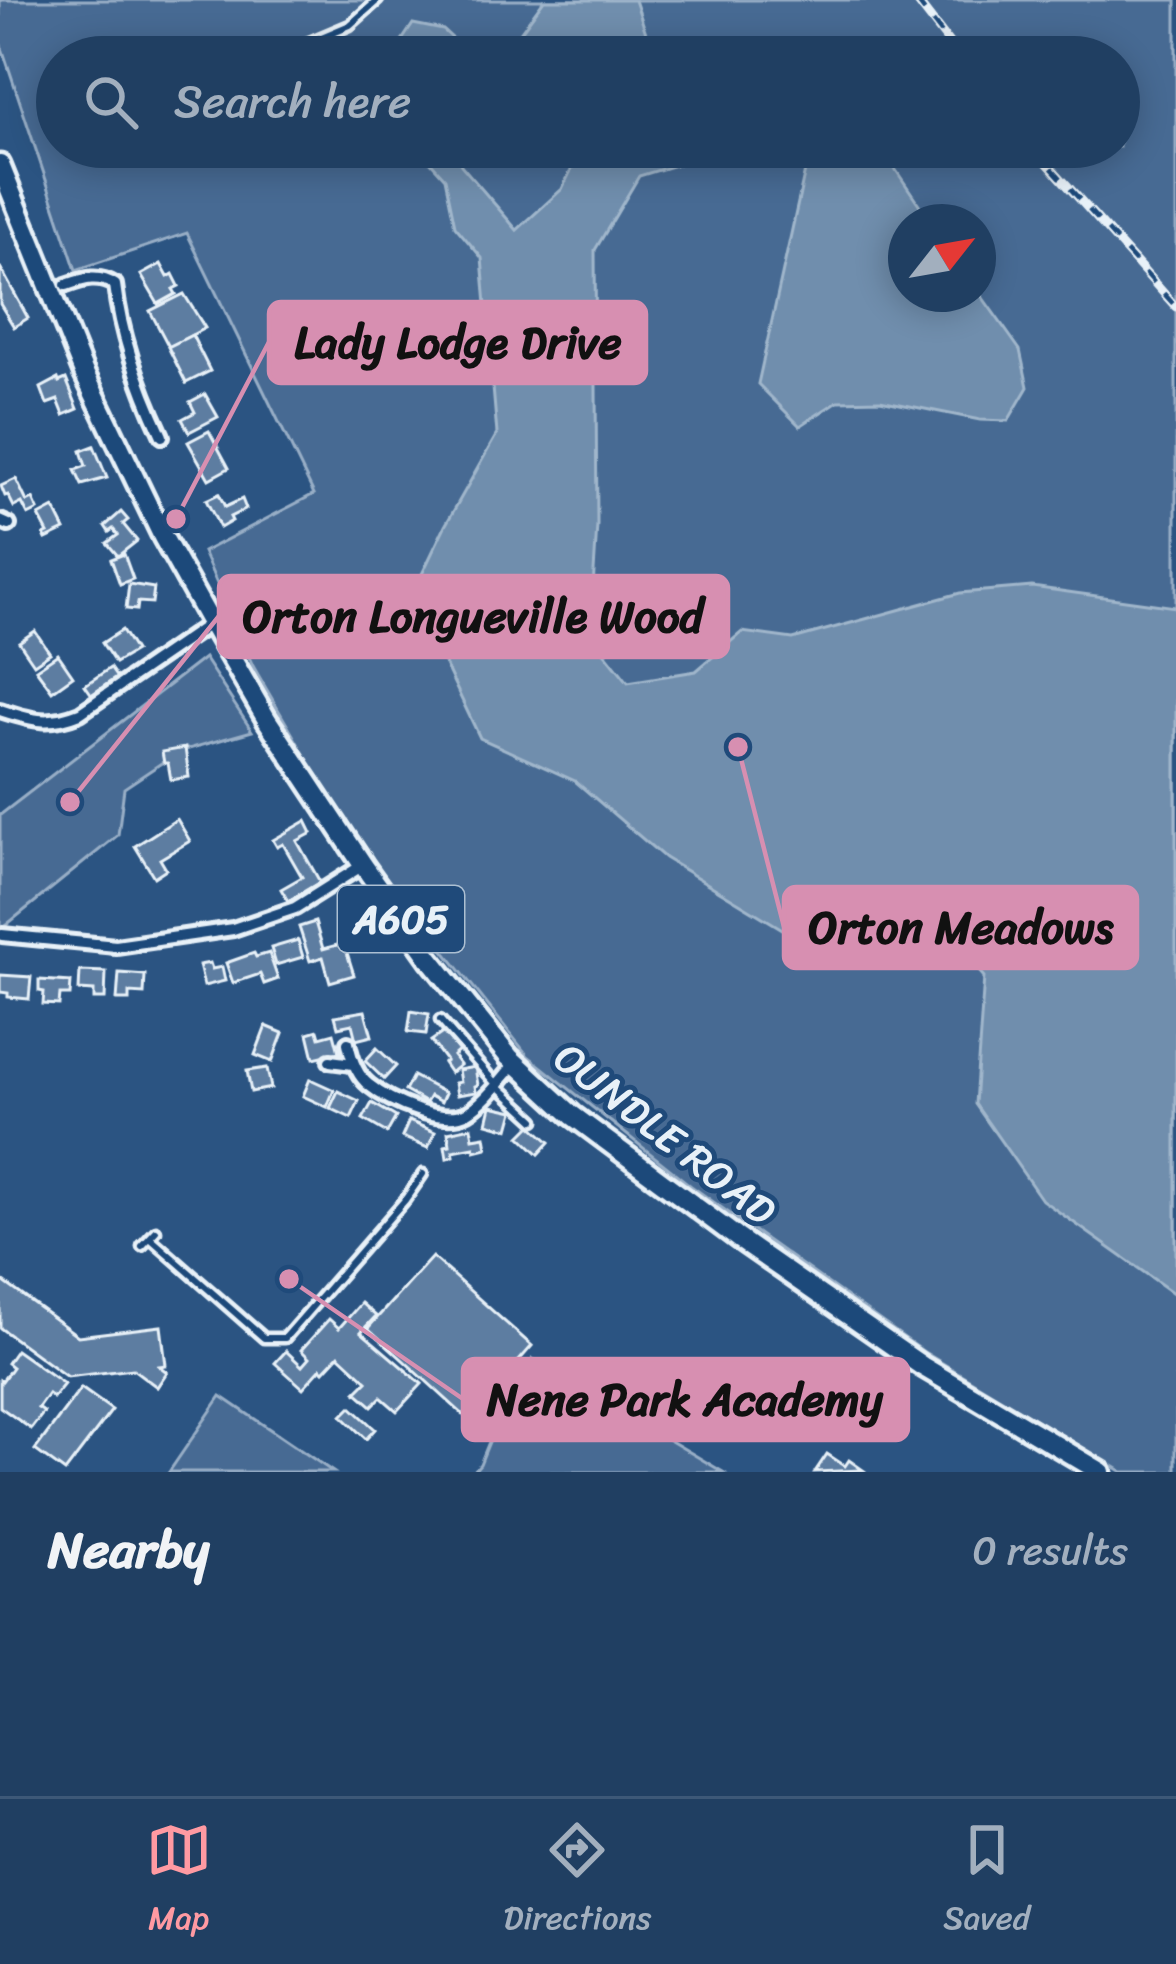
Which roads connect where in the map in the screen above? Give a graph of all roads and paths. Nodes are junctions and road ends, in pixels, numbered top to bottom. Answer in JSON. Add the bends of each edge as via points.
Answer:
{"nodes":[{"id":1,"x":378,"y":0,"type":"edge"},
{"id":2,"x":324,"y":36,"type":"edge"},
{"id":3,"x":0,"y":165,"type":"edge"},
{"id":4,"x":67,"y":285,"type":"dead end"},
{"id":5,"x":162,"y":436,"type":"dead end"},
{"id":6,"x":211,"y":623,"type":"junction"},
{"id":7,"x":0,"y":710,"type":"edge"},
{"id":8,"x":363,"y":865,"type":"junction"},
{"id":9,"x":2,"y":935,"type":"edge"},
{"id":10,"x":440,"y":1020,"type":"dead end"},
{"id":11,"x":348,"y":1043,"type":"dead end"},
{"id":12,"x":329,"y":1061,"type":"dead end"},
{"id":13,"x":516,"y":1063,"type":"junction"},
{"id":14,"x":352,"y":1064,"type":"junction"},
{"id":15,"x":496,"y":1084,"type":"junction"},
{"id":16,"x":536,"y":1120,"type":"dead end"},
{"id":17,"x":424,"y":1174,"type":"dead end"},
{"id":18,"x":142,"y":1246,"type":"dead end"},
{"id":19,"x":1101,"y":1472,"type":"edge"}],
"edges":[{"from":1,"to":2,"type":"lane"},
{"from":3,"to":6,"type":"main road","name":"OUNDLE ROAD","number":"A605","via":[[84,373]]},
{"from":4,"to":5,"type":"street","via":[[90,278],[115,285],[143,396]]},
{"from":6,"to":7,"type":"street","via":[[80,713],[58,722]]},
{"from":6,"to":8,"type":"main road","name":"OUNDLE ROAD","number":"A605"},
{"from":8,"to":9,"type":"street","via":[[295,908],[232,929],[116,946]]},
{"from":8,"to":13,"type":"main road","name":"OUNDLE ROAD","number":"A605"},
{"from":10,"to":15,"type":"lane"},
{"from":11,"to":14,"type":"street"},
{"from":12,"to":14,"type":"street"},
{"from":13,"to":15,"type":"street"},
{"from":13,"to":19,"type":"main road","name":"OUNDLE ROAD","number":"A605","via":[[739,1240],[922,1366]]},
{"from":14,"to":15,"type":"street","via":[[368,1084],[423,1113],[452,1118]]},
{"from":15,"to":16,"type":"lane"},
{"from":17,"to":18,"type":"lane","via":[[285,1338],[265,1338],[153,1234]]}]}
